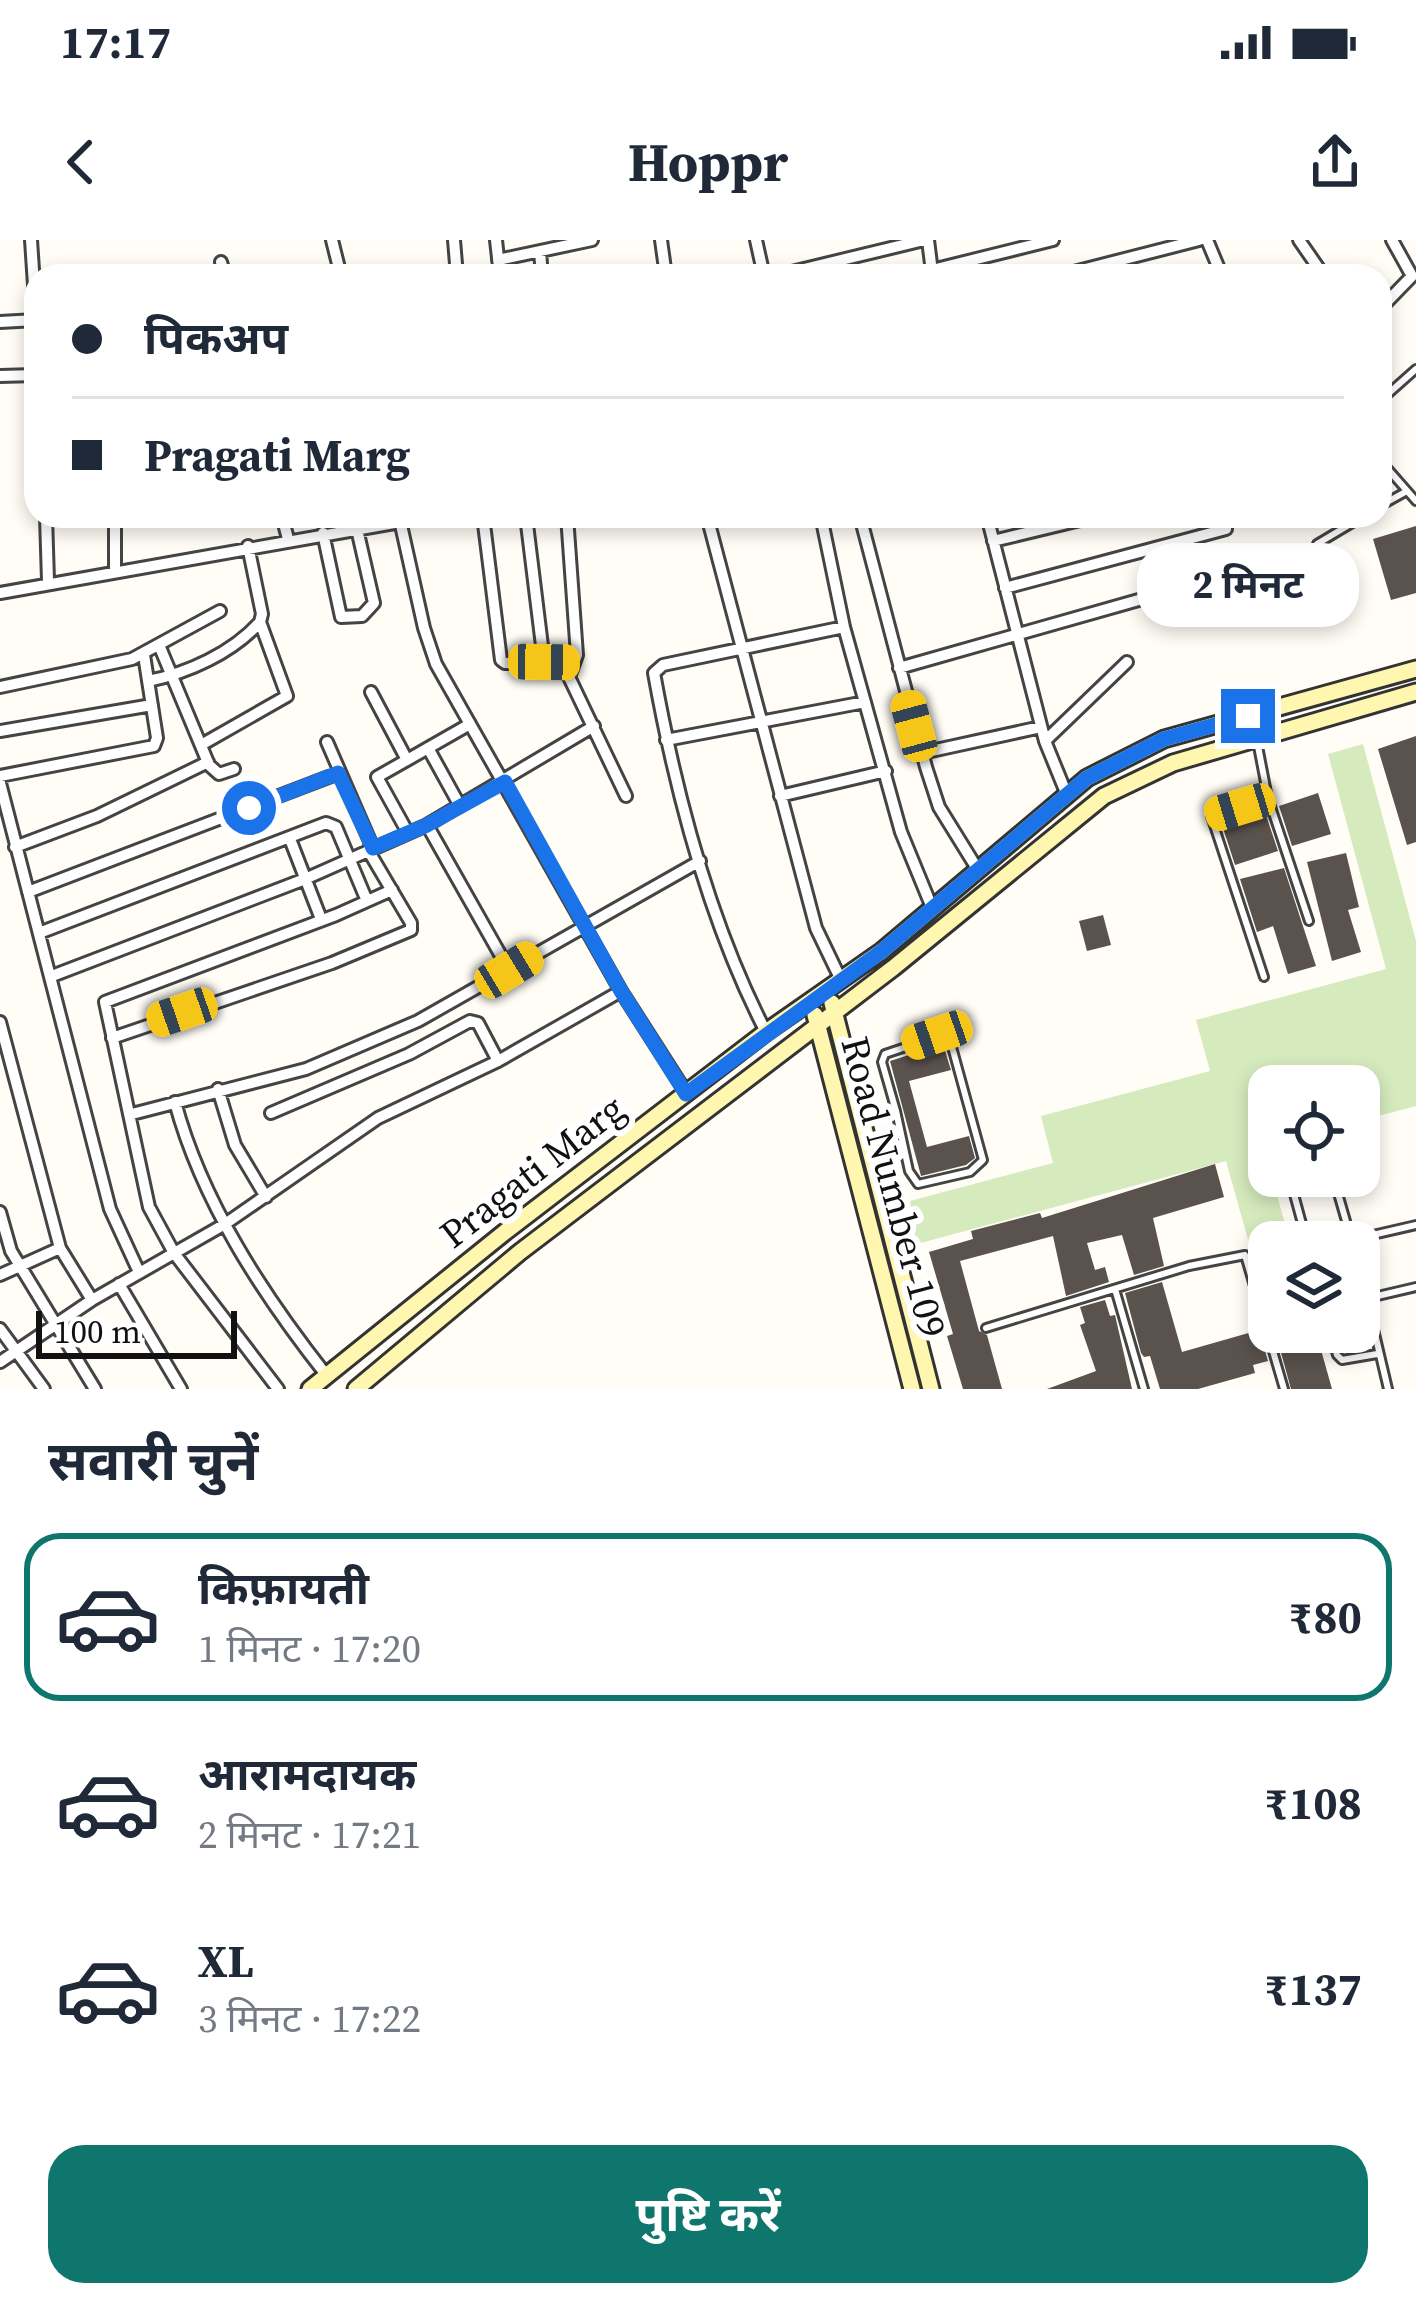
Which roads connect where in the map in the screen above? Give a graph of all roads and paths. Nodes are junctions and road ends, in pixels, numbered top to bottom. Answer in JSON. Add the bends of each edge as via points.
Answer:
{"nodes":[{"id":1,"x":496,"y":240,"type":"edge"},
{"id":2,"x":592,"y":240,"type":"edge"},
{"id":3,"x":926,"y":240,"type":"edge"},
{"id":4,"x":1053,"y":240,"type":"edge"},
{"id":5,"x":1203,"y":240,"type":"edge"},
{"id":6,"x":1392,"y":240,"type":"edge"},
{"id":7,"x":540,"y":251,"type":"junction"},
{"id":8,"x":498,"y":260,"type":"junction"},
{"id":9,"x":498,"y":264,"type":"edge"},
{"id":10,"x":541,"y":264,"type":"edge"},
{"id":11,"x":825,"y":264,"type":"edge"},
{"id":12,"x":966,"y":264,"type":"edge"},
{"id":13,"x":1106,"y":264,"type":"edge"},
{"id":14,"x":1392,"y":296,"type":"edge"},
{"id":15,"x":1416,"y":369,"type":"edge"},
{"id":16,"x":1392,"y":390,"type":"edge"},
{"id":17,"x":1392,"y":473,"type":"edge"},
{"id":18,"x":1407,"y":490,"type":"junction"},
{"id":19,"x":1392,"y":499,"type":"edge"},
{"id":20,"x":1416,"y":501,"type":"edge"},
{"id":21,"x":46,"y":528,"type":"edge"},
{"id":22,"x":115,"y":528,"type":"edge"},
{"id":23,"x":285,"y":528,"type":"edge"},
{"id":24,"x":338,"y":528,"type":"edge"},
{"id":25,"x":356,"y":528,"type":"edge"},
{"id":26,"x":402,"y":528,"type":"edge"},
{"id":27,"x":484,"y":528,"type":"edge"},
{"id":28,"x":527,"y":528,"type":"edge"},
{"id":29,"x":568,"y":528,"type":"edge"},
{"id":30,"x":710,"y":528,"type":"edge"},
{"id":31,"x":823,"y":528,"type":"edge"},
{"id":32,"x":863,"y":528,"type":"edge"},
{"id":33,"x":990,"y":528,"type":"edge"},
{"id":34,"x":1047,"y":528,"type":"edge"},
{"id":35,"x":1344,"y":528,"type":"edge"},
{"id":36,"x":1226,"y":529,"type":"dead end"},
{"id":37,"x":323,"y":533,"type":"junction"},
{"id":38,"x":288,"y":539,"type":"junction"},
{"id":39,"x":993,"y":541,"type":"junction"},
{"id":40,"x":1317,"y":544,"type":"dead end"},
{"id":41,"x":248,"y":546,"type":"junction"},
{"id":42,"x":115,"y":570,"type":"junction"},
{"id":43,"x":48,"y":581,"type":"junction"},
{"id":44,"x":1188,"y":586,"type":"dead end"},
{"id":45,"x":1005,"y":588,"type":"junction"},
{"id":46,"x":0,"y":593,"type":"edge"},
{"id":47,"x":220,"y":611,"type":"dead end"},
{"id":48,"x":260,"y":622,"type":"junction"},
{"id":49,"x":844,"y":627,"type":"junction"},
{"id":50,"x":1018,"y":634,"type":"junction"},
{"id":51,"x":159,"y":645,"type":"junction"},
{"id":52,"x":740,"y":648,"type":"junction"},
{"id":53,"x":144,"y":655,"type":"junction"},
{"id":54,"x":544,"y":662,"type":"junction"},
{"id":55,"x":1127,"y":662,"type":"dead end"},
{"id":56,"x":574,"y":663,"type":"junction"},
{"id":57,"x":899,"y":668,"type":"junction"},
{"id":58,"x":1416,"y":669,"type":"edge"},
{"id":59,"x":173,"y":676,"type":"junction"},
{"id":60,"x":148,"y":681,"type":"junction"},
{"id":61,"x":0,"y":687,"type":"edge"},
{"id":62,"x":371,"y":692,"type":"dead end"},
{"id":63,"x":1416,"y":692,"type":"edge"},
{"id":64,"x":866,"y":702,"type":"junction"},
{"id":65,"x":152,"y":704,"type":"junction"},
{"id":66,"x":760,"y":722,"type":"junction"},
{"id":67,"x":470,"y":724,"type":"junction"},
{"id":68,"x":594,"y":726,"type":"junction"},
{"id":69,"x":0,"y":731,"type":"edge"},
{"id":70,"x":1043,"y":734,"type":"junction"},
{"id":71,"x":666,"y":740,"type":"junction"},
{"id":72,"x":1257,"y":741,"type":"junction"},
{"id":73,"x":327,"y":742,"type":"dead end"},
{"id":74,"x":201,"y":745,"type":"junction"},
{"id":75,"x":428,"y":748,"type":"junction"},
{"id":76,"x":922,"y":753,"type":"junction"},
{"id":77,"x":406,"y":760,"type":"junction"},
{"id":78,"x":208,"y":762,"type":"junction"},
{"id":79,"x":234,"y":769,"type":"dead end"},
{"id":80,"x":886,"y":771,"type":"junction"},
{"id":81,"x":338,"y":773,"type":"junction"},
{"id":82,"x":0,"y":780,"type":"edge"},
{"id":83,"x":505,"y":782,"type":"junction"},
{"id":84,"x":1067,"y":795,"type":"junction"},
{"id":85,"x":626,"y":796,"type":"dead end"},
{"id":86,"x":780,"y":796,"type":"junction"},
{"id":87,"x":1268,"y":798,"type":"junction"},
{"id":88,"x":460,"y":806,"type":"junction"},
{"id":89,"x":427,"y":825,"type":"junction"},
{"id":90,"x":408,"y":833,"type":"junction"},
{"id":91,"x":290,"y":839,"type":"junction"},
{"id":92,"x":15,"y":847,"type":"junction"},
{"id":93,"x":371,"y":849,"type":"junction"},
{"id":94,"x":348,"y":859,"type":"junction"},
{"id":95,"x":700,"y":862,"type":"junction"},
{"id":96,"x":978,"y":870,"type":"junction"},
{"id":97,"x":305,"y":879,"type":"junction"},
{"id":98,"x":392,"y":890,"type":"junction"},
{"id":99,"x":28,"y":892,"type":"junction"},
{"id":100,"x":367,"y":901,"type":"junction"},
{"id":101,"x":933,"y":910,"type":"junction"},
{"id":102,"x":321,"y":920,"type":"junction"},
{"id":103,"x":1309,"y":921,"type":"dead end"},
{"id":104,"x":586,"y":924,"type":"junction"},
{"id":105,"x":39,"y":933,"type":"junction"},
{"id":106,"x":509,"y":970,"type":"junction"},
{"id":107,"x":52,"y":976,"type":"junction"},
{"id":108,"x":1264,"y":977,"type":"dead end"},
{"id":109,"x":834,"y":984,"type":"junction"},
{"id":110,"x":621,"y":991,"type":"junction"},
{"id":111,"x":811,"y":1001,"type":"junction"},
{"id":112,"x":834,"y":1010,"type":"junction"},
{"id":113,"x":0,"y":1022,"type":"edge"},
{"id":114,"x":817,"y":1023,"type":"junction"},
{"id":115,"x":766,"y":1032,"type":"junction"},
{"id":116,"x":112,"y":1038,"type":"junction"},
{"id":117,"x":498,"y":1061,"type":"junction"},
{"id":118,"x":218,"y":1089,"type":"junction"},
{"id":119,"x":686,"y":1094,"type":"junction"},
{"id":120,"x":175,"y":1102,"type":"junction"},
{"id":121,"x":896,"y":1111,"type":"junction"},
{"id":122,"x":272,"y":1113,"type":"dead end"},
{"id":123,"x":132,"y":1114,"type":"junction"},
{"id":124,"x":862,"y":1121,"type":"junction"},
{"id":125,"x":266,"y":1198,"type":"junction"},
{"id":126,"x":0,"y":1211,"type":"edge"},
{"id":127,"x":225,"y":1224,"type":"junction"},
{"id":128,"x":1416,"y":1225,"type":"edge"},
{"id":129,"x":1380,"y":1234,"type":"edge"},
{"id":130,"x":60,"y":1248,"type":"junction"},
{"id":131,"x":175,"y":1253,"type":"junction"},
{"id":132,"x":22,"y":1266,"type":"junction"},
{"id":133,"x":139,"y":1272,"type":"junction"},
{"id":134,"x":0,"y":1275,"type":"edge"},
{"id":135,"x":119,"y":1283,"type":"junction"},
{"id":136,"x":1416,"y":1287,"type":"edge"},
{"id":137,"x":1115,"y":1288,"type":"junction"},
{"id":138,"x":1380,"y":1295,"type":"edge"},
{"id":139,"x":92,"y":1300,"type":"junction"},
{"id":140,"x":54,"y":1325,"type":"junction"},
{"id":141,"x":986,"y":1328,"type":"dead end"},
{"id":142,"x":0,"y":1329,"type":"edge"},
{"id":143,"x":17,"y":1351,"type":"junction"},
{"id":144,"x":1335,"y":1353,"type":"edge"},
{"id":145,"x":1377,"y":1354,"type":"joint"},
{"id":146,"x":0,"y":1362,"type":"edge"},
{"id":147,"x":327,"y":1376,"type":"junction"},
{"id":148,"x":44,"y":1389,"type":"edge"},
{"id":149,"x":95,"y":1389,"type":"edge"},
{"id":150,"x":181,"y":1389,"type":"edge"},
{"id":151,"x":278,"y":1389,"type":"edge"},
{"id":152,"x":310,"y":1389,"type":"edge"},
{"id":153,"x":356,"y":1389,"type":"edge"},
{"id":154,"x":912,"y":1389,"type":"edge"},
{"id":155,"x":931,"y":1389,"type":"edge"},
{"id":156,"x":1144,"y":1389,"type":"edge"},
{"id":157,"x":1284,"y":1389,"type":"edge"},
{"id":158,"x":1388,"y":1389,"type":"edge"}],
"edges":[{"from":1,"to":8,"type":"street"},
{"from":2,"to":7,"type":"street"},
{"from":3,"to":11,"type":"street"},
{"from":4,"to":12,"type":"street"},
{"from":5,"to":13,"type":"street"},
{"from":6,"to":14,"type":"street","via":[[1412,276]]},
{"from":7,"to":8,"type":"street"},
{"from":7,"to":10,"type":"street"},
{"from":8,"to":9,"type":"street"},
{"from":15,"to":16,"type":"lane"},
{"from":17,"to":18,"type":"lane"},
{"from":18,"to":19,"type":"lane"},
{"from":18,"to":20,"type":"lane"},
{"from":21,"to":43,"type":"street"},
{"from":22,"to":42,"type":"street"},
{"from":23,"to":38,"type":"street"},
{"from":24,"to":37,"type":"street"},
{"from":25,"to":37,"type":"street","via":[[374,603],[368,614],[345,620]]},
{"from":26,"to":67,"type":"street","via":[[436,664]]},
{"from":27,"to":54,"type":"street","via":[[499,655],[505,663]]},
{"from":28,"to":54,"type":"street"},
{"from":29,"to":56,"type":"street"},
{"from":30,"to":52,"type":"street"},
{"from":31,"to":49,"type":"street"},
{"from":32,"to":57,"type":"street"},
{"from":33,"to":39,"type":"street"},
{"from":34,"to":39,"type":"street"},
{"from":35,"to":40,"type":"lane"},
{"from":36,"to":45,"type":"street"},
{"from":37,"to":38,"type":"street"},
{"from":38,"to":41,"type":"street"},
{"from":39,"to":45,"type":"street"},
{"from":41,"to":42,"type":"street"},
{"from":41,"to":48,"type":"street"},
{"from":42,"to":43,"type":"street"},
{"from":43,"to":46,"type":"street"},
{"from":44,"to":50,"type":"street"},
{"from":45,"to":50,"type":"street"},
{"from":47,"to":51,"type":"street"},
{"from":48,"to":59,"type":"street"},
{"from":48,"to":74,"type":"street","via":[[285,699]]},
{"from":49,"to":52,"type":"street"},
{"from":49,"to":64,"type":"street"},
{"from":50,"to":57,"type":"street"},
{"from":50,"to":70,"type":"street"},
{"from":51,"to":53,"type":"street"},
{"from":51,"to":59,"type":"street"},
{"from":52,"to":66,"type":"street"},
{"from":52,"to":71,"type":"street","via":[[657,667]]},
{"from":53,"to":60,"type":"street"},
{"from":53,"to":61,"type":"street"},
{"from":54,"to":56,"type":"street"},
{"from":55,"to":70,"type":"street"},
{"from":56,"to":68,"type":"street","via":[[568,677]]},
{"from":57,"to":76,"type":"street"},
{"from":58,"to":84,"type":"main road","name":"Pragati Marg","via":[[1164,739]]},
{"from":59,"to":60,"type":"street"},
{"from":59,"to":74,"type":"street"},
{"from":60,"to":65,"type":"street"},
{"from":62,"to":77,"type":"street"},
{"from":63,"to":72,"type":"main road","name":"Pragati Marg"},
{"from":64,"to":66,"type":"street"},
{"from":64,"to":80,"type":"street"},
{"from":65,"to":69,"type":"street"},
{"from":65,"to":82,"type":"street","via":[[157,738],[148,749]]},
{"from":66,"to":71,"type":"street"},
{"from":66,"to":86,"type":"street"},
{"from":67,"to":75,"type":"street"},
{"from":67,"to":83,"type":"street"},
{"from":68,"to":83,"type":"street"},
{"from":68,"to":85,"type":"street"},
{"from":70,"to":76,"type":"street"},
{"from":70,"to":84,"type":"street"},
{"from":71,"to":95,"type":"street"},
{"from":72,"to":87,"type":"lane"},
{"from":72,"to":112,"type":"main road","name":"Pragati Marg","via":[[1172,763],[1104,796]]},
{"from":73,"to":81,"type":"street"},
{"from":74,"to":78,"type":"street"},
{"from":75,"to":77,"type":"street"},
{"from":75,"to":88,"type":"street"},
{"from":76,"to":96,"type":"street","via":[[939,807]]},
{"from":77,"to":90,"type":"street","via":[[377,777]]},
{"from":78,"to":79,"type":"street","via":[[218,774]]},
{"from":78,"to":92,"type":"street"},
{"from":80,"to":86,"type":"street"},
{"from":80,"to":101,"type":"street","via":[[908,855]]},
{"from":81,"to":93,"type":"street"},
{"from":81,"to":99,"type":"street"},
{"from":82,"to":92,"type":"street"},
{"from":83,"to":88,"type":"street"},
{"from":83,"to":104,"type":"street"},
{"from":84,"to":96,"type":"main road","name":"Pragati Marg"},
{"from":86,"to":109,"type":"street"},
{"from":87,"to":103,"type":"lane"},
{"from":87,"to":108,"type":"lane","via":[[1211,816]]},
{"from":88,"to":89,"type":"street"},
{"from":89,"to":90,"type":"street"},
{"from":89,"to":106,"type":"street"},
{"from":90,"to":93,"type":"street"},
{"from":91,"to":94,"type":"street","via":[[332,823]]},
{"from":91,"to":97,"type":"street"},
{"from":91,"to":105,"type":"street"},
{"from":92,"to":99,"type":"street"},
{"from":93,"to":94,"type":"street"},
{"from":93,"to":98,"type":"street"},
{"from":94,"to":97,"type":"street"},
{"from":94,"to":100,"type":"street"},
{"from":95,"to":104,"type":"street"},
{"from":95,"to":115,"type":"street"},
{"from":96,"to":101,"type":"main road","name":"Pragati Marg"},
{"from":97,"to":102,"type":"street"},
{"from":97,"to":107,"type":"street"},
{"from":98,"to":100,"type":"street"},
{"from":98,"to":116,"type":"street","via":[[409,932]]},
{"from":99,"to":105,"type":"street"},
{"from":100,"to":102,"type":"street"},
{"from":101,"to":109,"type":"main road","name":"Pragati Marg"},
{"from":102,"to":116,"type":"street","via":[[109,998]]},
{"from":104,"to":106,"type":"street"},
{"from":104,"to":110,"type":"street"},
{"from":105,"to":107,"type":"street"},
{"from":106,"to":118,"type":"street","via":[[306,1069]]},
{"from":107,"to":133,"type":"street","via":[[110,1209]]},
{"from":109,"to":111,"type":"main road","name":"Pragati Marg"},
{"from":109,"to":112,"type":"main road","name":"Road Number 109"},
{"from":110,"to":117,"type":"street"},
{"from":110,"to":119,"type":"street"},
{"from":111,"to":114,"type":"main road","name":"Road Number 109"},
{"from":111,"to":115,"type":"main road","name":"Pragati Marg"},
{"from":112,"to":114,"type":"main road","name":"Pragati Marg"},
{"from":112,"to":124,"type":"main road","name":"Road Number 109"},
{"from":113,"to":130,"type":"street"},
{"from":114,"to":153,"type":"main road","name":"Pragati Marg"},
{"from":114,"to":154,"type":"main road","name":"Road Number 109"},
{"from":115,"to":119,"type":"main road","name":"Pragati Marg"},
{"from":116,"to":123,"type":"street"},
{"from":117,"to":122,"type":"street","via":[[470,1021]]},
{"from":117,"to":125,"type":"street","via":[[378,1118]]},
{"from":118,"to":120,"type":"street"},
{"from":118,"to":125,"type":"street","via":[[235,1144]]},
{"from":119,"to":147,"type":"main road","name":"Pragati Marg"},
{"from":120,"to":123,"type":"street"},
{"from":120,"to":127,"type":"street"},
{"from":121,"to":121,"type":"lane","via":[[885,1054],[949,1036],[983,1160],[970,1172],[918,1184]]},
{"from":121,"to":124,"type":"lane"},
{"from":123,"to":131,"type":"street","via":[[149,1207]]},
{"from":124,"to":155,"type":"main road","name":"Road Number 109"},
{"from":125,"to":127,"type":"street"},
{"from":126,"to":132,"type":"street"},
{"from":127,"to":131,"type":"street"},
{"from":127,"to":147,"type":"street"},
{"from":128,"to":129,"type":"lane"},
{"from":130,"to":132,"type":"street"},
{"from":130,"to":139,"type":"street"},
{"from":131,"to":133,"type":"street"},
{"from":131,"to":151,"type":"street"},
{"from":132,"to":134,"type":"street"},
{"from":132,"to":140,"type":"street"},
{"from":133,"to":135,"type":"street"},
{"from":135,"to":139,"type":"street"},
{"from":135,"to":150,"type":"street"},
{"from":136,"to":138,"type":"lane"},
{"from":137,"to":141,"type":"lane"},
{"from":137,"to":156,"type":"lane"},
{"from":137,"to":157,"type":"lane","via":[[1245,1255]]},
{"from":139,"to":140,"type":"street"},
{"from":140,"to":143,"type":"street"},
{"from":140,"to":149,"type":"street"},
{"from":142,"to":143,"type":"street"},
{"from":143,"to":146,"type":"street"},
{"from":143,"to":148,"type":"street"},
{"from":144,"to":145,"type":"lane","via":[[1342,1360]]},
{"from":145,"to":158,"type":"lane"},
{"from":147,"to":152,"type":"main road","name":"Pragati Marg"}]}
